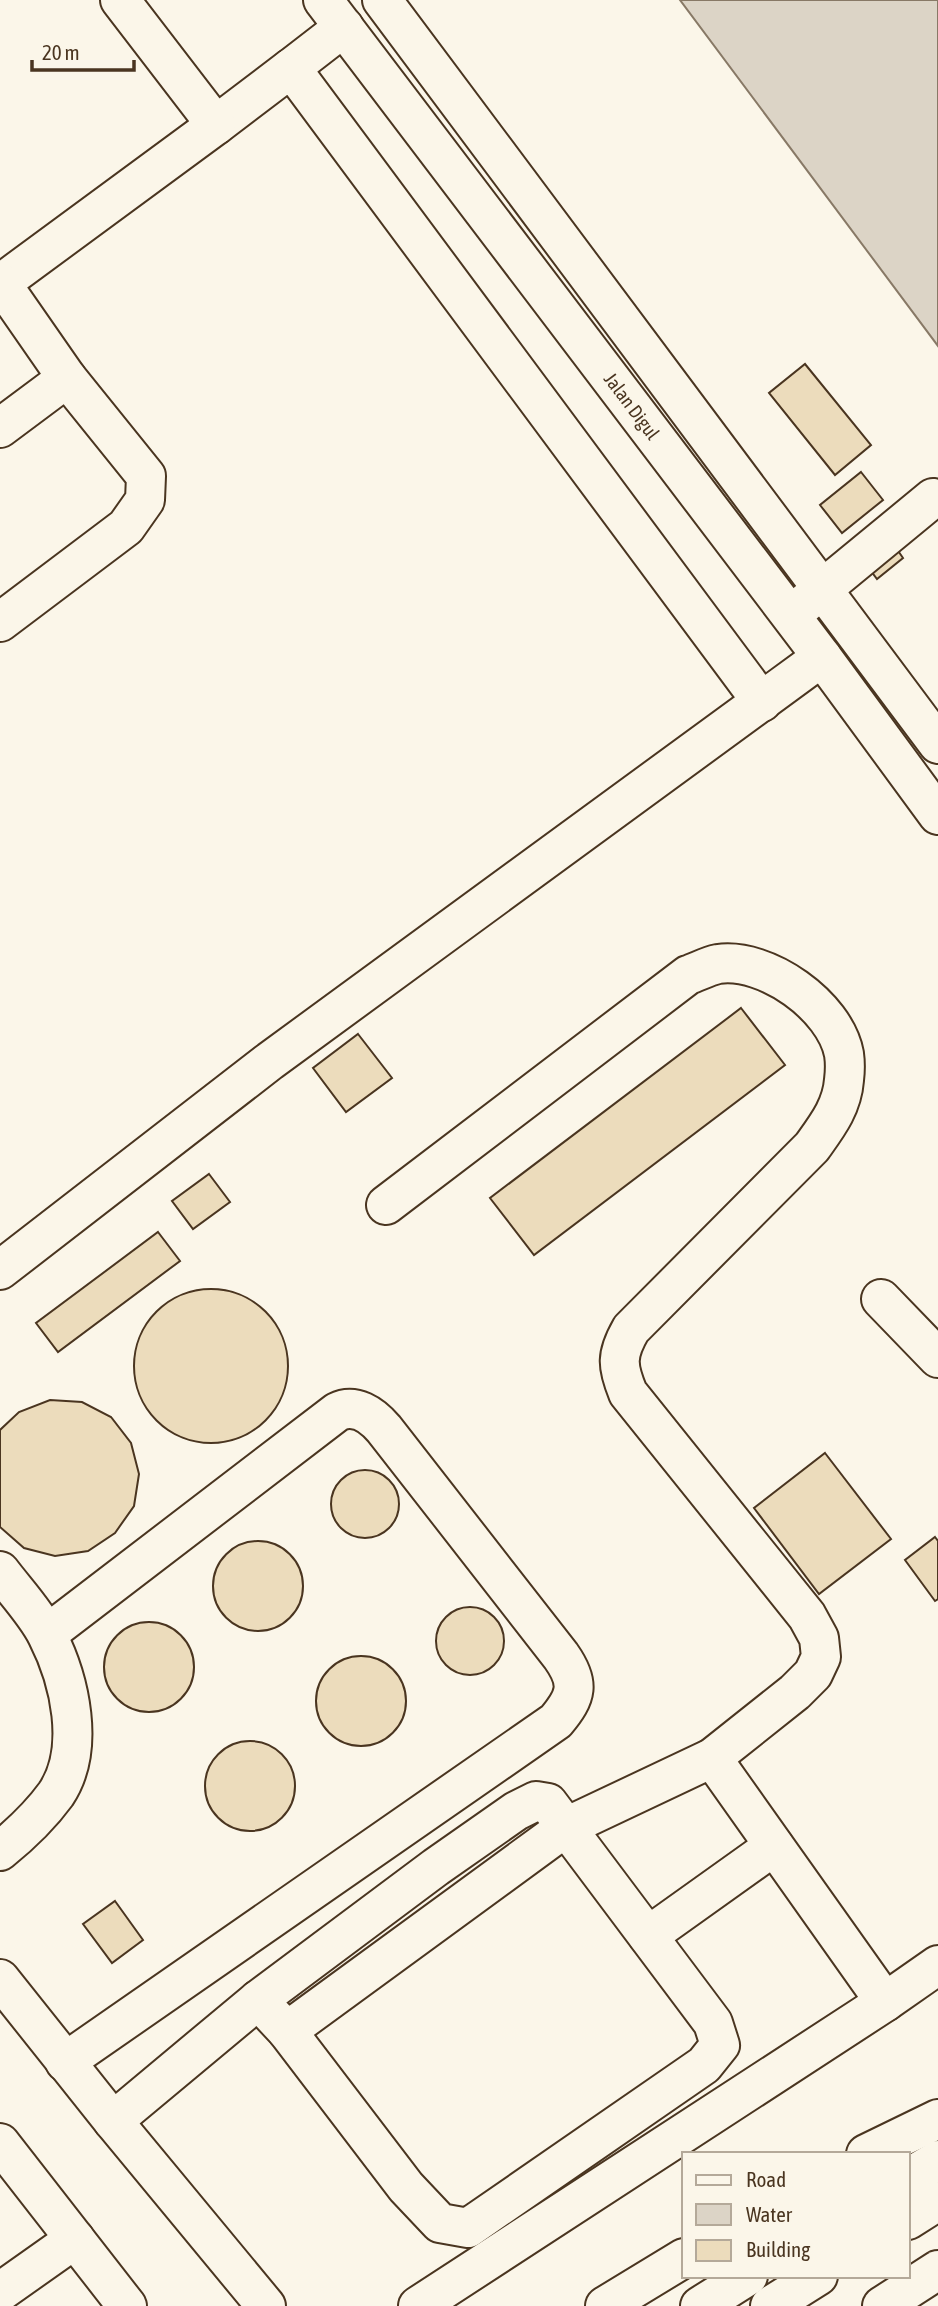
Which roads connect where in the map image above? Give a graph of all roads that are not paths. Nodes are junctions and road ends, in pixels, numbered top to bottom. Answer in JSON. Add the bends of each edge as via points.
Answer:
{"nodes":[{"id":1,"x":121,"y":0,"type":"edge"},
{"id":2,"x":382,"y":0,"type":"edge"},
{"id":3,"x":333,"y":14,"type":"edge"},
{"id":4,"x":291,"y":68,"type":"junction"},
{"id":5,"x":216,"y":125,"type":"junction"},
{"id":6,"x":1,"y":283,"type":"edge"},
{"id":7,"x":67,"y":378,"type":"junction"},
{"id":8,"x":0,"y":428,"type":"edge"},
{"id":9,"x":933,"y":498,"type":"dead end"},
{"id":10,"x":822,"y":589,"type":"junction"},
{"id":11,"x":792,"y":616,"type":"junction"},
{"id":12,"x":0,"y":622,"type":"edge"},
{"id":13,"x":822,"y":657,"type":"junction"},
{"id":14,"x":762,"y":702,"type":"junction"},
{"id":15,"x":938,"y":744,"type":"edge"},
{"id":16,"x":938,"y":815,"type":"edge"},
{"id":17,"x":386,"y":1205,"type":"dead end"},
{"id":18,"x":0,"y":1270,"type":"edge"},
{"id":19,"x":881,"y":1299,"type":"dead end"},
{"id":20,"x":938,"y":1358,"type":"edge"},
{"id":21,"x":0,"y":1571,"type":"edge"},
{"id":22,"x":47,"y":1634,"type":"junction"},
{"id":23,"x":712,"y":1758,"type":"junction"},
{"id":24,"x":566,"y":1827,"type":"junction"},
{"id":25,"x":774,"y":1846,"type":"junction"},
{"id":26,"x":0,"y":1851,"type":"edge"},
{"id":27,"x":649,"y":1936,"type":"junction"},
{"id":28,"x":938,"y":1965,"type":"edge"},
{"id":29,"x":0,"y":1979,"type":"edge"},
{"id":30,"x":258,"y":2000,"type":"junction"},
{"id":31,"x":885,"y":2002,"type":"junction"},
{"id":32,"x":287,"y":2031,"type":"junction"},
{"id":33,"x":65,"y":2062,"type":"junction"},
{"id":34,"x":938,"y":2119,"type":"edge"},
{"id":35,"x":113,"y":2121,"type":"junction"},
{"id":36,"x":938,"y":2134,"type":"edge"},
{"id":37,"x":0,"y":2143,"type":"edge"},
{"id":38,"x":870,"y":2152,"type":"edge"},
{"id":39,"x":909,"y":2152,"type":"edge"},
{"id":40,"x":938,"y":2160,"type":"edge"},
{"id":41,"x":910,"y":2177,"type":"edge"},
{"id":42,"x":938,"y":2201,"type":"edge"},
{"id":43,"x":910,"y":2219,"type":"edge"},
{"id":44,"x":75,"y":2239,"type":"junction"},
{"id":45,"x":682,"y":2259,"type":"edge"},
{"id":46,"x":938,"y":2270,"type":"edge"},
{"id":47,"x":702,"y":2278,"type":"edge"},
{"id":48,"x":745,"y":2278,"type":"edge"},
{"id":49,"x":815,"y":2278,"type":"edge"},
{"id":50,"x":938,"y":2291,"type":"edge"},
{"id":51,"x":0,"y":2292,"type":"edge"},
{"id":52,"x":127,"y":2306,"type":"edge"},
{"id":53,"x":266,"y":2306,"type":"edge"},
{"id":54,"x":418,"y":2306,"type":"edge"},
{"id":55,"x":605,"y":2306,"type":"edge"},
{"id":56,"x":656,"y":2306,"type":"edge"},
{"id":57,"x":700,"y":2306,"type":"edge"},
{"id":58,"x":770,"y":2306,"type":"edge"},
{"id":59,"x":881,"y":2306,"type":"edge"},
{"id":60,"x":915,"y":2306,"type":"edge"}],
"edges":[{"from":1,"to":5,"type":"main road"},
{"from":2,"to":10,"type":"main road"},
{"from":3,"to":4,"type":"main road"},
{"from":3,"to":11,"type":"main road","name":"Jalan Digul"},
{"from":4,"to":5,"type":"main road"},
{"from":4,"to":14,"type":"main road"},
{"from":5,"to":6,"type":"main road"},
{"from":6,"to":7,"type":"main road"},
{"from":7,"to":8,"type":"main road"},
{"from":7,"to":12,"type":"main road","via":[[146,476],[145,500],[126,527]]},
{"from":9,"to":10,"type":"main road"},
{"from":10,"to":11,"type":"main road"},
{"from":10,"to":15,"type":"main road"},
{"from":11,"to":13,"type":"main road","name":"Jalan Digul"},
{"from":13,"to":14,"type":"main road"},
{"from":13,"to":16,"type":"main road","name":"Jalan Digul"},
{"from":14,"to":18,"type":"main road","via":[[270,1061]]},
{"from":17,"to":23,"type":"main road","via":[[688,975],[719,964],[755,967],[796,988],[827,1018],[844,1052],[844,1082],[836,1112],[812,1147],[631,1329],[621,1348],[619,1371],[628,1394],[807,1616],[819,1638],[821,1657],[813,1674]]},
{"from":19,"to":20,"type":"main road"},
{"from":21,"to":22,"type":"main road"},
{"from":22,"to":26,"type":"main road","via":[[66,1683],[71,1713],[68,1766],[57,1793],[27,1829]]},
{"from":22,"to":33,"type":"main road","via":[[337,1412],[355,1409],[384,1429],[561,1656],[575,1688],[556,1721]]},
{"from":23,"to":24,"type":"main road"},
{"from":23,"to":25,"type":"main road"},
{"from":24,"to":27,"type":"main road"},
{"from":24,"to":30,"type":"main road","via":[[548,1803],[537,1801],[516,1811]]},
{"from":24,"to":32,"type":"main road"},
{"from":25,"to":27,"type":"main road"},
{"from":25,"to":31,"type":"main road"},
{"from":27,"to":32,"type":"main road","via":[[713,2023],[720,2045],[704,2065],[468,2228],[440,2223],[406,2187]]},
{"from":28,"to":31,"type":"main road"},
{"from":29,"to":33,"type":"main road"},
{"from":30,"to":32,"type":"main road"},
{"from":30,"to":35,"type":"main road"},
{"from":31,"to":54,"type":"main road"},
{"from":33,"to":35,"type":"main road"},
{"from":34,"to":38,"type":"main road"},
{"from":35,"to":53,"type":"main road"},
{"from":36,"to":39,"type":"main road"},
{"from":37,"to":44,"type":"main road"},
{"from":40,"to":41,"type":"main road"},
{"from":42,"to":43,"type":"main road"},
{"from":44,"to":51,"type":"main road"},
{"from":44,"to":52,"type":"main road"},
{"from":45,"to":55,"type":"main road"},
{"from":46,"to":59,"type":"main road"},
{"from":47,"to":56,"type":"main road"},
{"from":48,"to":57,"type":"main road"},
{"from":49,"to":58,"type":"main road"},
{"from":50,"to":60,"type":"main road"}]}
